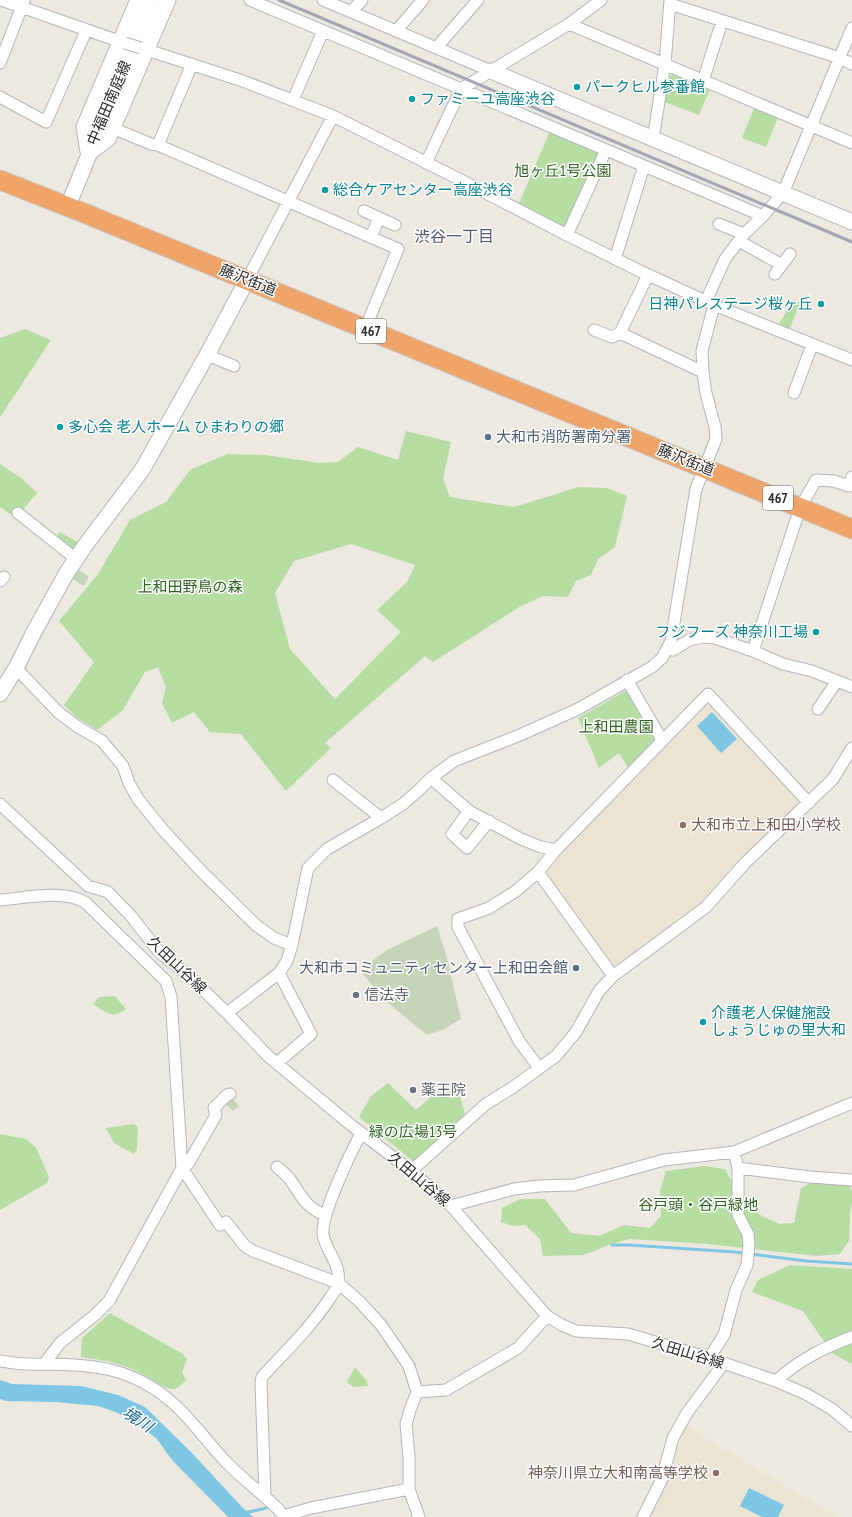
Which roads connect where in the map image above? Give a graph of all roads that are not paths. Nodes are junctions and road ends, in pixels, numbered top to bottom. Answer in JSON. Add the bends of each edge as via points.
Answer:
{"nodes":[{"id":1,"x":1,"y":0,"type":"edge"},
{"id":2,"x":138,"y":0,"type":"edge"},
{"id":3,"x":152,"y":0,"type":"edge"},
{"id":4,"x":168,"y":0,"type":"edge"},
{"id":5,"x":250,"y":0,"type":"edge"},
{"id":6,"x":323,"y":0,"type":"edge"},
{"id":7,"x":362,"y":0,"type":"edge"},
{"id":8,"x":423,"y":0,"type":"edge"},
{"id":9,"x":478,"y":0,"type":"edge"},
{"id":10,"x":601,"y":0,"type":"edge"},
{"id":11,"x":670,"y":2,"type":"edge"},
{"id":12,"x":22,"y":3,"type":"edge"},
{"id":13,"x":351,"y":12,"type":"junction"},
{"id":14,"x":722,"y":21,"type":"junction"},
{"id":15,"x":569,"y":24,"type":"junction"},
{"id":16,"x":852,"y":28,"type":"edge"},
{"id":17,"x":86,"y":31,"type":"junction"},
{"id":18,"x":396,"y":31,"type":"junction"},
{"id":19,"x":323,"y":32,"type":"junction"},
{"id":20,"x":123,"y":42,"type":"junction"},
{"id":21,"x":436,"y":48,"type":"junction"},
{"id":22,"x":144,"y":49,"type":"junction"},
{"id":23,"x":840,"y":58,"type":"junction"},
{"id":24,"x":0,"y":63,"type":"edge"},
{"id":25,"x":192,"y":64,"type":"junction"},
{"id":26,"x":665,"y":64,"type":"junction"},
{"id":27,"x":852,"y":64,"type":"edge"},
{"id":28,"x":491,"y":71,"type":"junction"},
{"id":29,"x":703,"y":81,"type":"junction"},
{"id":30,"x":461,"y":89,"type":"junction"},
{"id":31,"x":0,"y":97,"type":"edge"},
{"id":32,"x":293,"y":100,"type":"junction"},
{"id":33,"x":333,"y":116,"type":"junction"},
{"id":34,"x":811,"y":126,"type":"junction"},
{"id":35,"x":117,"y":130,"type":"dead end"},
{"id":36,"x":653,"y":139,"type":"junction"},
{"id":37,"x":851,"y":140,"type":"edge"},
{"id":38,"x":158,"y":145,"type":"junction"},
{"id":39,"x":606,"y":150,"type":"junction"},
{"id":40,"x":88,"y":153,"type":"junction"},
{"id":41,"x":426,"y":163,"type":"junction"},
{"id":42,"x":644,"y":166,"type":"junction"},
{"id":43,"x":0,"y":180,"type":"edge"},
{"id":44,"x":783,"y":193,"type":"junction"},
{"id":45,"x":289,"y":201,"type":"junction"},
{"id":46,"x":68,"y":206,"type":"junction"},
{"id":47,"x":364,"y":211,"type":"dead end"},
{"id":48,"x":763,"y":216,"type":"junction"},
{"id":49,"x":379,"y":218,"type":"junction"},
{"id":50,"x":852,"y":222,"type":"edge"},
{"id":51,"x":719,"y":224,"type":"dead end"},
{"id":52,"x":396,"y":225,"type":"dead end"},
{"id":53,"x":567,"y":235,"type":"junction"},
{"id":54,"x":371,"y":237,"type":"junction"},
{"id":55,"x":742,"y":238,"type":"junction"},
{"id":56,"x":790,"y":254,"type":"dead end"},
{"id":57,"x":615,"y":259,"type":"junction"},
{"id":58,"x":648,"y":275,"type":"junction"},
{"id":59,"x":247,"y":280,"type":"junction"},
{"id":60,"x":710,"y":303,"type":"junction"},
{"id":61,"x":365,"y":329,"type":"junction"},
{"id":62,"x":594,"y":330,"type":"dead end"},
{"id":63,"x":620,"y":333,"type":"junction"},
{"id":64,"x":812,"y":345,"type":"junction"},
{"id":65,"x":207,"y":355,"type":"junction"},
{"id":66,"x":852,"y":360,"type":"edge"},
{"id":67,"x":234,"y":366,"type":"dead end"},
{"id":68,"x":703,"y":372,"type":"junction"},
{"id":69,"x":794,"y":393,"type":"dead end"},
{"id":70,"x":704,"y":468,"type":"junction"},
{"id":71,"x":852,"y":477,"type":"edge"},
{"id":72,"x":800,"y":508,"type":"junction"},
{"id":73,"x":18,"y":513,"type":"dead end"},
{"id":74,"x":852,"y":529,"type":"edge"},
{"id":75,"x":76,"y":559,"type":"junction"},
{"id":76,"x":667,"y":649,"type":"junction"},
{"id":77,"x":753,"y":651,"type":"junction"},
{"id":78,"x":16,"y":668,"type":"junction"},
{"id":79,"x":627,"y":680,"type":"junction"},
{"id":80,"x":837,"y":681,"type":"junction"},
{"id":81,"x":852,"y":687,"type":"edge"},
{"id":82,"x":0,"y":694,"type":"edge"},
{"id":83,"x":818,"y":709,"type":"dead end"},
{"id":84,"x":662,"y":740,"type":"junction"},
{"id":85,"x":852,"y":748,"type":"edge"},
{"id":86,"x":431,"y":778,"type":"junction"},
{"id":87,"x":333,"y":780,"type":"dead end"},
{"id":88,"x":809,"y":803,"type":"junction"},
{"id":89,"x":0,"y":804,"type":"edge"},
{"id":90,"x":469,"y":811,"type":"junction"},
{"id":91,"x":381,"y":818,"type":"junction"},
{"id":92,"x":489,"y":821,"type":"junction"},
{"id":93,"x":556,"y":850,"type":"junction"},
{"id":94,"x":538,"y":872,"type":"junction"},
{"id":95,"x":0,"y":900,"type":"edge"},
{"id":96,"x":292,"y":945,"type":"junction"},
{"id":97,"x":279,"y":973,"type":"junction"},
{"id":98,"x":613,"y":976,"type":"junction"},
{"id":99,"x":227,"y":1013,"type":"junction"},
{"id":100,"x":277,"y":1063,"type":"junction"},
{"id":101,"x":539,"y":1068,"type":"junction"},
{"id":102,"x":230,"y":1094,"type":"dead end"},
{"id":103,"x":852,"y":1103,"type":"edge"},
{"id":104,"x":362,"y":1133,"type":"junction"},
{"id":105,"x":734,"y":1152,"type":"junction"},
{"id":106,"x":185,"y":1166,"type":"junction"},
{"id":107,"x":277,"y":1167,"type":"dead end"},
{"id":108,"x":738,"y":1168,"type":"junction"},
{"id":109,"x":411,"y":1171,"type":"junction"},
{"id":110,"x":852,"y":1180,"type":"edge"},
{"id":111,"x":451,"y":1206,"type":"junction"},
{"id":112,"x":325,"y":1215,"type":"junction"},
{"id":113,"x":338,"y":1283,"type":"junction"},
{"id":114,"x":547,"y":1316,"type":"junction"},
{"id":115,"x":852,"y":1337,"type":"edge"},
{"id":116,"x":709,"y":1358,"type":"junction"},
{"id":117,"x":0,"y":1361,"type":"edge"},
{"id":118,"x":724,"y":1363,"type":"junction"},
{"id":119,"x":44,"y":1364,"type":"junction"},
{"id":120,"x":776,"y":1381,"type":"junction"},
{"id":121,"x":417,"y":1392,"type":"junction"},
{"id":122,"x":852,"y":1426,"type":"edge"},
{"id":123,"x":409,"y":1489,"type":"junction"},
{"id":124,"x":265,"y":1496,"type":"junction"},
{"id":125,"x":285,"y":1517,"type":"edge"},
{"id":126,"x":419,"y":1517,"type":"edge"},
{"id":127,"x":643,"y":1517,"type":"edge"}],
"edges":[{"from":1,"to":12,"type":"street"},
{"from":2,"to":20,"type":"street"},
{"from":3,"to":40,"type":"street","name":"中福田南庭線"},
{"from":4,"to":22,"type":"street"},
{"from":5,"to":19,"type":"street"},
{"from":6,"to":13,"type":"street"},
{"from":7,"to":13,"type":"street"},
{"from":8,"to":18,"type":"street"},
{"from":9,"to":21,"type":"street"},
{"from":10,"to":15,"type":"street"},
{"from":11,"to":14,"type":"street"},
{"from":11,"to":26,"type":"street"},
{"from":12,"to":17,"type":"street"},
{"from":12,"to":24,"type":"street"},
{"from":13,"to":18,"type":"street"},
{"from":14,"to":23,"type":"street"},
{"from":14,"to":29,"type":"street"},
{"from":15,"to":26,"type":"street"},
{"from":15,"to":28,"type":"street"},
{"from":16,"to":23,"type":"street"},
{"from":17,"to":20,"type":"street"},
{"from":17,"to":31,"type":"street","via":[[46,122]]},
{"from":18,"to":21,"type":"street"},
{"from":19,"to":30,"type":"street"},
{"from":19,"to":32,"type":"street"},
{"from":20,"to":22,"type":"street","bridge":true},
{"from":20,"to":40,"type":"street","via":[[84,127]]},
{"from":21,"to":28,"type":"street"},
{"from":22,"to":25,"type":"street"},
{"from":22,"to":40,"type":"street","via":[[108,139]]},
{"from":23,"to":27,"type":"street"},
{"from":23,"to":34,"type":"street"},
{"from":25,"to":32,"type":"street"},
{"from":25,"to":38,"type":"street"},
{"from":26,"to":29,"type":"street"},
{"from":26,"to":36,"type":"street"},
{"from":28,"to":30,"type":"street"},
{"from":28,"to":36,"type":"street"},
{"from":29,"to":34,"type":"street"},
{"from":30,"to":39,"type":"street"},
{"from":30,"to":41,"type":"street"},
{"from":32,"to":33,"type":"street"},
{"from":33,"to":41,"type":"street"},
{"from":33,"to":45,"type":"street"},
{"from":34,"to":37,"type":"street"},
{"from":34,"to":44,"type":"street"},
{"from":35,"to":38,"type":"street"},
{"from":36,"to":44,"type":"street"},
{"from":38,"to":45,"type":"street"},
{"from":39,"to":42,"type":"street"},
{"from":39,"to":53,"type":"street"},
{"from":40,"to":46,"type":"street","name":"中福田南庭線"},
{"from":41,"to":53,"type":"street"},
{"from":42,"to":48,"type":"street"},
{"from":42,"to":57,"type":"street"},
{"from":43,"to":46,"type":"highway","name":"藤沢街道","number":"467"},
{"from":44,"to":48,"type":"street"},
{"from":44,"to":50,"type":"street"},
{"from":45,"to":54,"type":"street"},
{"from":45,"to":59,"type":"street"},
{"from":46,"to":59,"type":"highway","name":"藤沢街道","number":"467"},
{"from":47,"to":49,"type":"street"},
{"from":48,"to":55,"type":"street"},
{"from":49,"to":52,"type":"street"},
{"from":49,"to":54,"type":"street"},
{"from":51,"to":55,"type":"street"},
{"from":53,"to":57,"type":"street"},
{"from":54,"to":61,"type":"street","via":[[398,249]]},
{"from":55,"to":56,"type":"street","via":[[779,269]]},
{"from":55,"to":60,"type":"street","via":[[725,259]]},
{"from":57,"to":58,"type":"street"},
{"from":58,"to":60,"type":"street"},
{"from":58,"to":63,"type":"street"},
{"from":59,"to":61,"type":"highway","name":"藤沢街道","number":"467"},
{"from":59,"to":65,"type":"street"},
{"from":60,"to":64,"type":"street"},
{"from":60,"to":68,"type":"street","via":[[702,351]]},
{"from":61,"to":70,"type":"highway","name":"藤沢街道","number":"467"},
{"from":62,"to":63,"type":"street","via":[[612,337]]},
{"from":63,"to":68,"type":"street"},
{"from":64,"to":66,"type":"street"},
{"from":64,"to":69,"type":"street"},
{"from":65,"to":67,"type":"street"},
{"from":65,"to":75,"type":"street","via":[[142,470]]},
{"from":68,"to":70,"type":"street","via":[[716,439]]},
{"from":70,"to":72,"type":"highway","name":"藤沢街道","number":"467"},
{"from":70,"to":76,"type":"street","via":[[696,489],[671,641]]},
{"from":71,"to":72,"type":"street","via":[[849,486],[834,481],[816,480]]},
{"from":72,"to":74,"type":"highway","name":"藤沢街道","number":"467"},
{"from":72,"to":77,"type":"street"},
{"from":73,"to":75,"type":"street"},
{"from":75,"to":78,"type":"street","via":[[48,605]]},
{"from":76,"to":77,"type":"street","via":[[673,650],[689,640],[703,637],[715,638]]},
{"from":76,"to":79,"type":"street","via":[[652,667]]},
{"from":77,"to":80,"type":"street","via":[[782,664],[812,671]]},
{"from":78,"to":82,"type":"street"},
{"from":78,"to":96,"type":"street","via":[[58,712],[78,728],[102,741],[124,766],[129,783],[138,799],[203,873],[257,926],[274,938]]},
{"from":79,"to":84,"type":"street"},
{"from":79,"to":86,"type":"street","via":[[578,709],[454,761]]},
{"from":80,"to":81,"type":"street"},
{"from":80,"to":83,"type":"street"},
{"from":84,"to":88,"type":"street","via":[[708,694]]},
{"from":84,"to":93,"type":"street"},
{"from":85,"to":88,"type":"street","via":[[833,779]]},
{"from":86,"to":90,"type":"street"},
{"from":86,"to":91,"type":"street","via":[[403,804]]},
{"from":87,"to":91,"type":"street"},
{"from":88,"to":98,"type":"street","via":[[746,862],[706,907]]},
{"from":89,"to":99,"type":"street","name":"久田山谷線","via":[[88,886],[108,892],[160,953],[189,976]]},
{"from":90,"to":92,"type":"street"},
{"from":90,"to":92,"type":"street","via":[[452,834],[467,848]]},
{"from":91,"to":96,"type":"street","via":[[327,848],[308,868]]},
{"from":92,"to":93,"type":"street","via":[[521,839]]},
{"from":93,"to":94,"type":"street"},
{"from":94,"to":98,"type":"street"},
{"from":94,"to":101,"type":"street","via":[[516,891],[489,908],[458,919],[458,927],[519,1041]]},
{"from":95,"to":106,"type":"street","via":[[66,896],[80,899],[166,981],[171,997]]},
{"from":96,"to":97,"type":"street","via":[[287,961]]},
{"from":97,"to":99,"type":"street"},
{"from":97,"to":100,"type":"street","via":[[311,1034]]},
{"from":98,"to":101,"type":"street","via":[[599,991],[576,1032],[556,1056]]},
{"from":99,"to":100,"type":"street","name":"久田山谷線"},
{"from":100,"to":104,"type":"street","name":"久田山谷線"},
{"from":101,"to":109,"type":"street","via":[[486,1104]]},
{"from":102,"to":106,"type":"street","via":[[214,1108],[216,1115]]},
{"from":103,"to":105,"type":"street"},
{"from":104,"to":109,"type":"street","name":"久田山谷線"},
{"from":104,"to":112,"type":"street"},
{"from":105,"to":108,"type":"street"},
{"from":105,"to":111,"type":"street","via":[[664,1160],[574,1185],[514,1189]]},
{"from":106,"to":113,"type":"street","via":[[220,1225],[226,1222],[245,1246],[261,1256]]},
{"from":106,"to":119,"type":"street","via":[[109,1301],[60,1342]]},
{"from":107,"to":112,"type":"street","via":[[302,1199]]},
{"from":108,"to":110,"type":"street","via":[[810,1178]]},
{"from":108,"to":116,"type":"street","via":[[738,1214],[748,1234],[747,1265],[736,1290],[724,1335]]},
{"from":109,"to":111,"type":"street","name":"久田山谷線"},
{"from":111,"to":114,"type":"street","name":"久田山谷線"},
{"from":112,"to":113,"type":"street","via":[[323,1234],[329,1252],[337,1264]]},
{"from":113,"to":121,"type":"street","via":[[381,1325],[409,1366]]},
{"from":113,"to":124,"type":"street","via":[[315,1321],[262,1377]]},
{"from":114,"to":116,"type":"street","name":"久田山谷線","via":[[576,1331],[628,1334]]},
{"from":114,"to":121,"type":"street","via":[[518,1348],[446,1390]]},
{"from":115,"to":120,"type":"street","via":[[808,1356],[789,1368]]},
{"from":116,"to":118,"type":"street","name":"久田山谷線"},
{"from":117,"to":119,"type":"street","via":[[28,1365]]},
{"from":118,"to":120,"type":"street","name":"久田山谷線"},
{"from":118,"to":127,"type":"street","via":[[687,1413],[673,1438],[662,1479]]},
{"from":119,"to":124,"type":"street","via":[[78,1364],[116,1370],[152,1388],[174,1404],[229,1465]]},
{"from":120,"to":122,"type":"street","name":"久田山谷線","via":[[832,1409]]},
{"from":121,"to":123,"type":"street","via":[[406,1424]]},
{"from":123,"to":125,"type":"street","via":[[311,1508]]},
{"from":123,"to":126,"type":"street"},
{"from":124,"to":125,"type":"street"}]}
